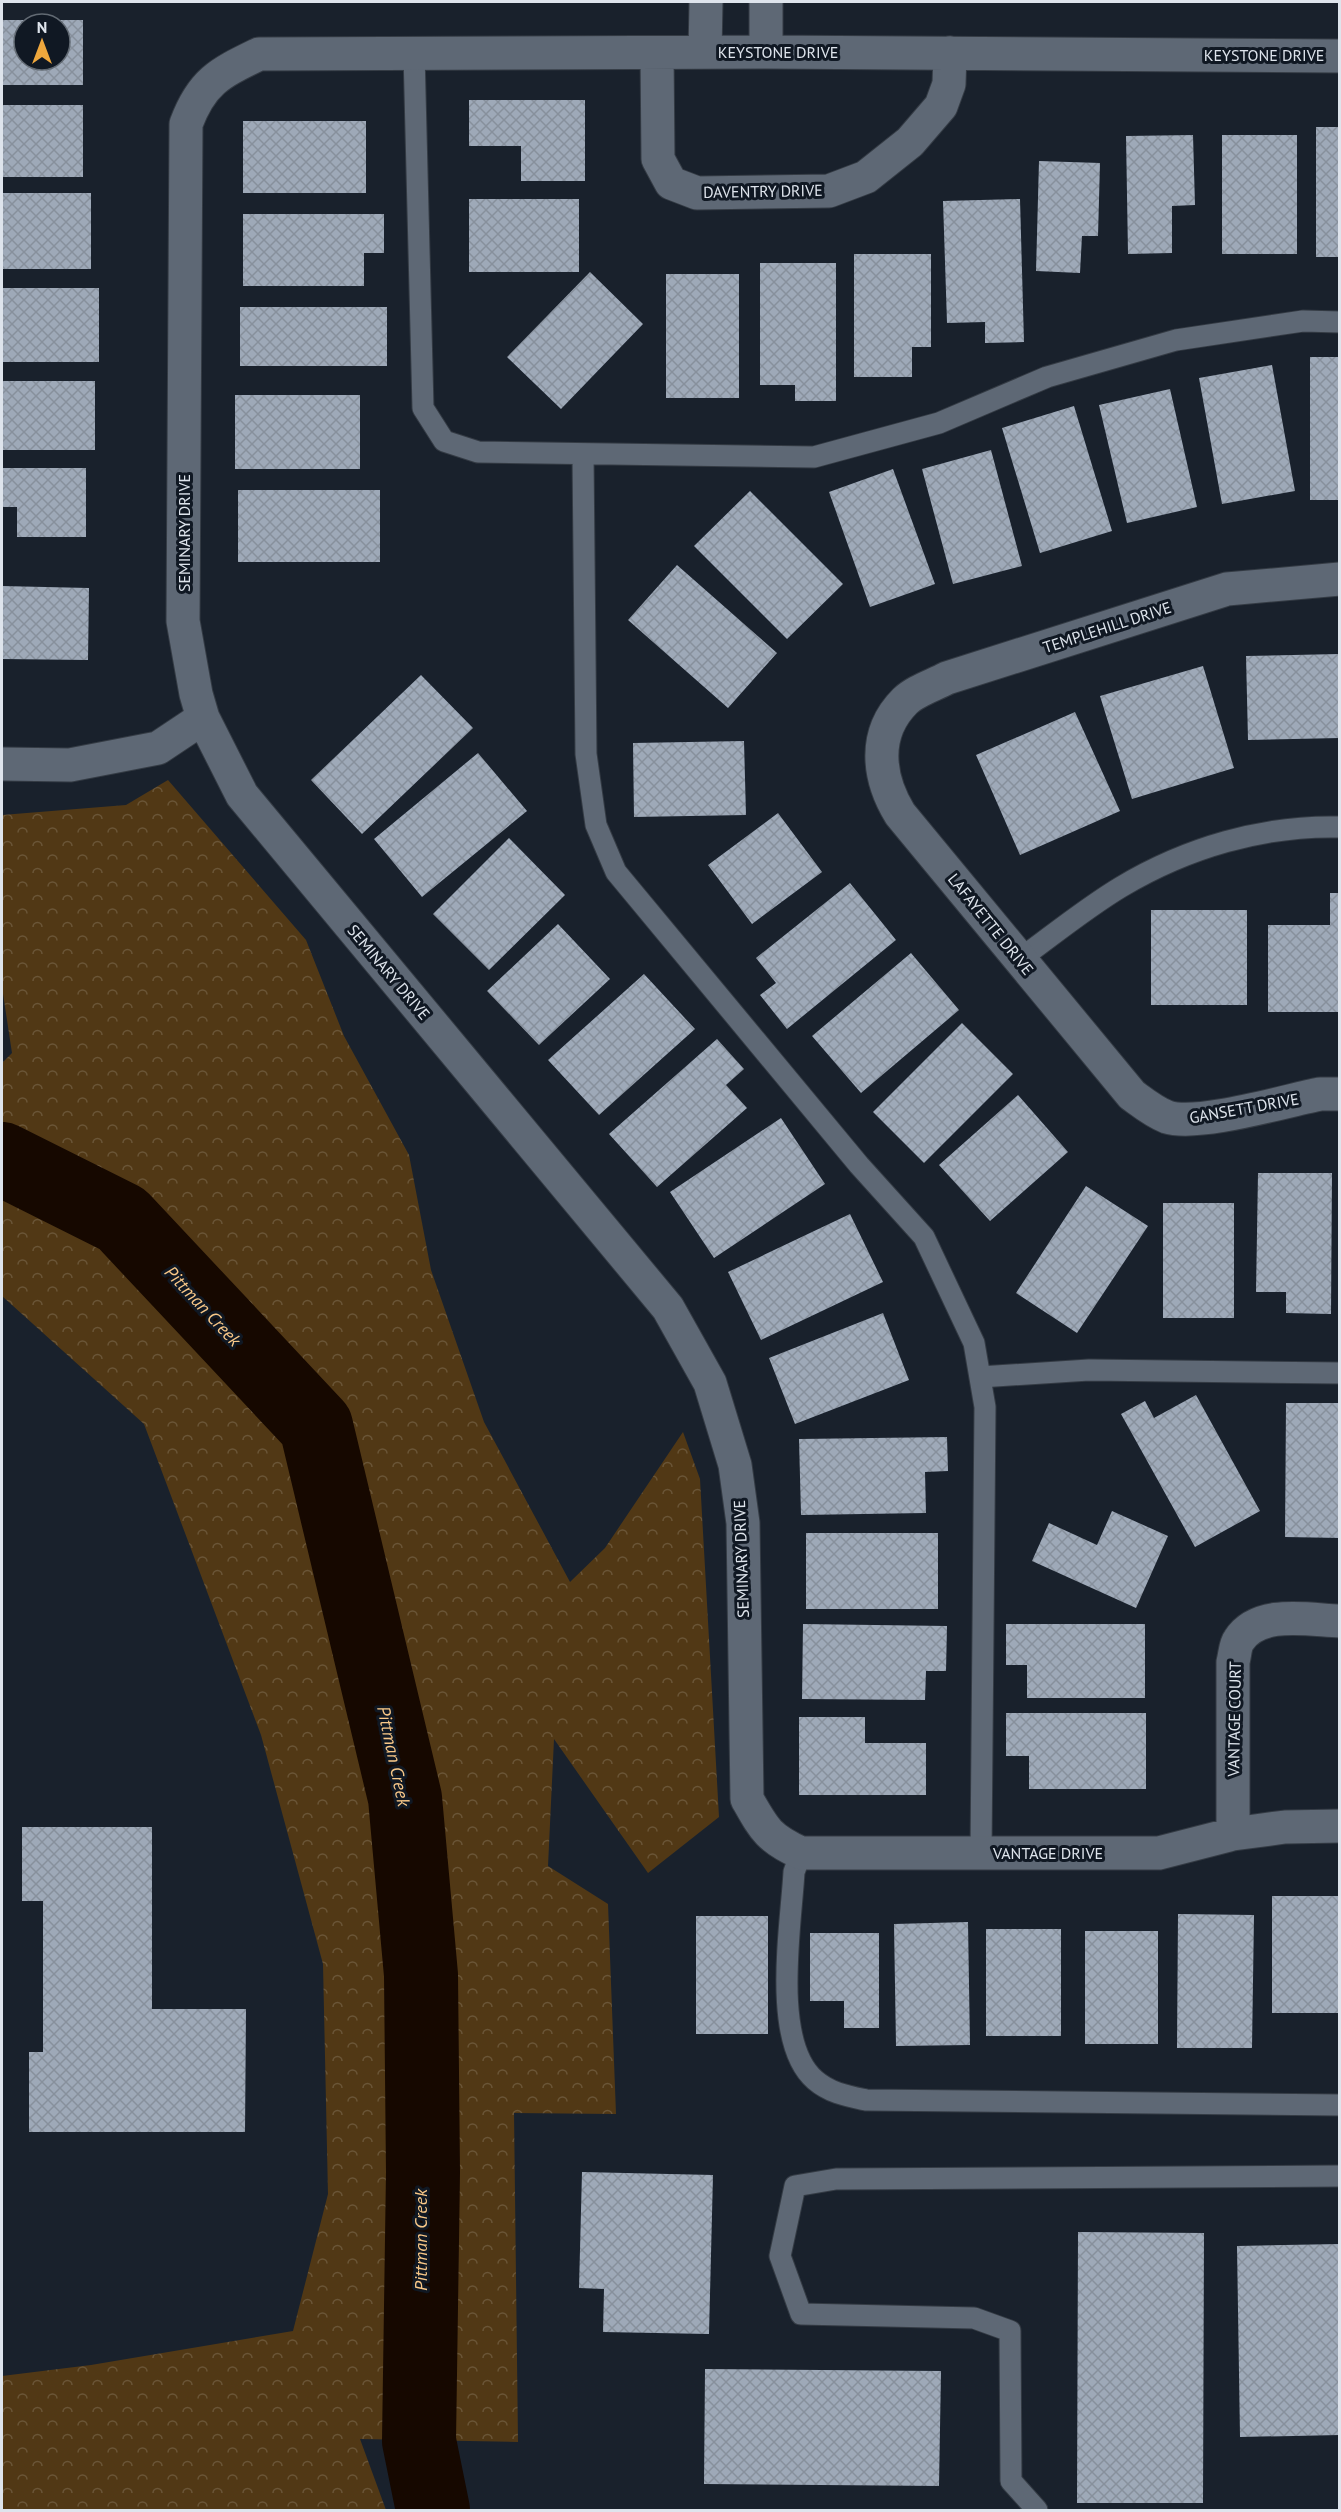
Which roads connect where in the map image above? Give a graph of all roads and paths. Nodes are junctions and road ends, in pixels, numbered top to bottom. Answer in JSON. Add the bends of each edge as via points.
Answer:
{"nodes":[{"id":1,"x":706,"y":2,"type":"edge"},
{"id":2,"x":766,"y":2,"type":"edge"},
{"id":3,"x":705,"y":52,"type":"junction"},
{"id":4,"x":766,"y":52,"type":"junction"},
{"id":5,"x":414,"y":53,"type":"junction"},
{"id":6,"x":657,"y":53,"type":"junction"},
{"id":7,"x":950,"y":53,"type":"junction"},
{"id":8,"x":1340,"y":56,"type":"edge"},
{"id":9,"x":220,"y":73,"type":"joint"},
{"id":10,"x":1340,"y":322,"type":"edge"},
{"id":11,"x":583,"y":454,"type":"junction"},
{"id":12,"x":1340,"y":579,"type":"edge"},
{"id":13,"x":203,"y":718,"type":"junction"},
{"id":14,"x":892,"y":720,"type":"joint"},
{"id":15,"x":2,"y":764,"type":"edge"},
{"id":16,"x":1340,"y":827,"type":"edge"},
{"id":17,"x":1020,"y":959,"type":"junction"},
{"id":18,"x":1340,"y":1094,"type":"edge"},
{"id":19,"x":1150,"y":1109,"type":"joint"},
{"id":20,"x":1340,"y":1373,"type":"edge"},
{"id":21,"x":980,"y":1377,"type":"junction"},
{"id":22,"x":1340,"y":1621,"type":"edge"},
{"id":23,"x":1340,"y":1826,"type":"edge"},
{"id":24,"x":763,"y":1828,"type":"joint"},
{"id":25,"x":1233,"y":1834,"type":"junction"},
{"id":26,"x":801,"y":1853,"type":"junction"},
{"id":27,"x":981,"y":1853,"type":"junction"},
{"id":28,"x":1340,"y":2105,"type":"edge"},
{"id":29,"x":1340,"y":2176,"type":"edge"},
{"id":30,"x":1037,"y":2511,"type":"edge"}],
"edges":[{"from":1,"to":3,"type":"street"},
{"from":2,"to":4,"type":"street"},
{"from":3,"to":4,"type":"street","name":"KEYSTONE DRIVE"},
{"from":3,"to":6,"type":"street","name":"KEYSTONE DRIVE"},
{"from":4,"to":7,"type":"street","name":"KEYSTONE DRIVE"},
{"from":5,"to":6,"type":"street","name":"KEYSTONE DRIVE"},
{"from":5,"to":9,"type":"street","name":"KEYSTONE DRIVE","via":[[259,54]]},
{"from":5,"to":11,"type":"lane","via":[[423,408],[444,441],[478,453]]},
{"from":6,"to":7,"type":"street","name":"DAVENTRY DRIVE","via":[[658,159],[671,183],[697,193],[829,191],[866,177],[910,142],[941,106],[949,84]]},
{"from":7,"to":8,"type":"street","name":"KEYSTONE DRIVE"},
{"from":9,"to":13,"type":"street","name":"SEMINARY DRIVE","via":[[195,100],[186,124],[183,621]]},
{"from":10,"to":11,"type":"lane","via":[[1304,321],[1176,340],[1047,377],[939,423],[814,457]]},
{"from":11,"to":21,"type":"lane","via":[[586,754],[596,825],[616,873],[859,1165],[924,1237],[974,1343]]},
{"from":12,"to":14,"type":"street","name":"TEMPLEHILL DRIVE","via":[[1227,589],[947,678],[906,700]]},
{"from":13,"to":15,"type":"street","via":[[158,748],[70,765]]},
{"from":13,"to":24,"type":"street","name":"SEMINARY DRIVE","via":[[242,795],[668,1308],[710,1383],[735,1466],[743,1523],[747,1799]]},
{"from":14,"to":17,"type":"street","name":"LAFAYETTE DRIVE","via":[[884,740],[881,766],[887,792],[900,814]]},
{"from":16,"to":17,"type":"lane","via":[[1277,830],[1168,861],[1119,888]]},
{"from":17,"to":19,"type":"street","name":"LAFAYETTE DRIVE","via":[[1132,1095]]},
{"from":18,"to":19,"type":"street","name":"GANSETT DRIVE","via":[[1320,1094],[1195,1119],[1169,1118]]},
{"from":20,"to":21,"type":"lane","via":[[1089,1370]]},
{"from":21,"to":27,"type":"lane","via":[[985,1407]]},
{"from":22,"to":25,"type":"street","name":"VANTAGE COURT","via":[[1276,1620],[1254,1625],[1238,1640],[1233,1662]]},
{"from":23,"to":25,"type":"street","name":"VANTAGE DRIVE","via":[[1285,1827]]},
{"from":24,"to":26,"type":"street","name":"VANTAGE DRIVE","via":[[777,1842]]},
{"from":25,"to":27,"type":"street","name":"VANTAGE DRIVE","via":[[1159,1853]]},
{"from":26,"to":27,"type":"street","name":"VANTAGE DRIVE"},
{"from":26,"to":28,"type":"lane","via":[[794,1872],[789,2029],[798,2056],[814,2079],[836,2093],[866,2100]]},
{"from":29,"to":30,"type":"lane","via":[[836,2179],[795,2186],[780,2256],[801,2313],[974,2318],[1010,2331],[1011,2481]]}]}
